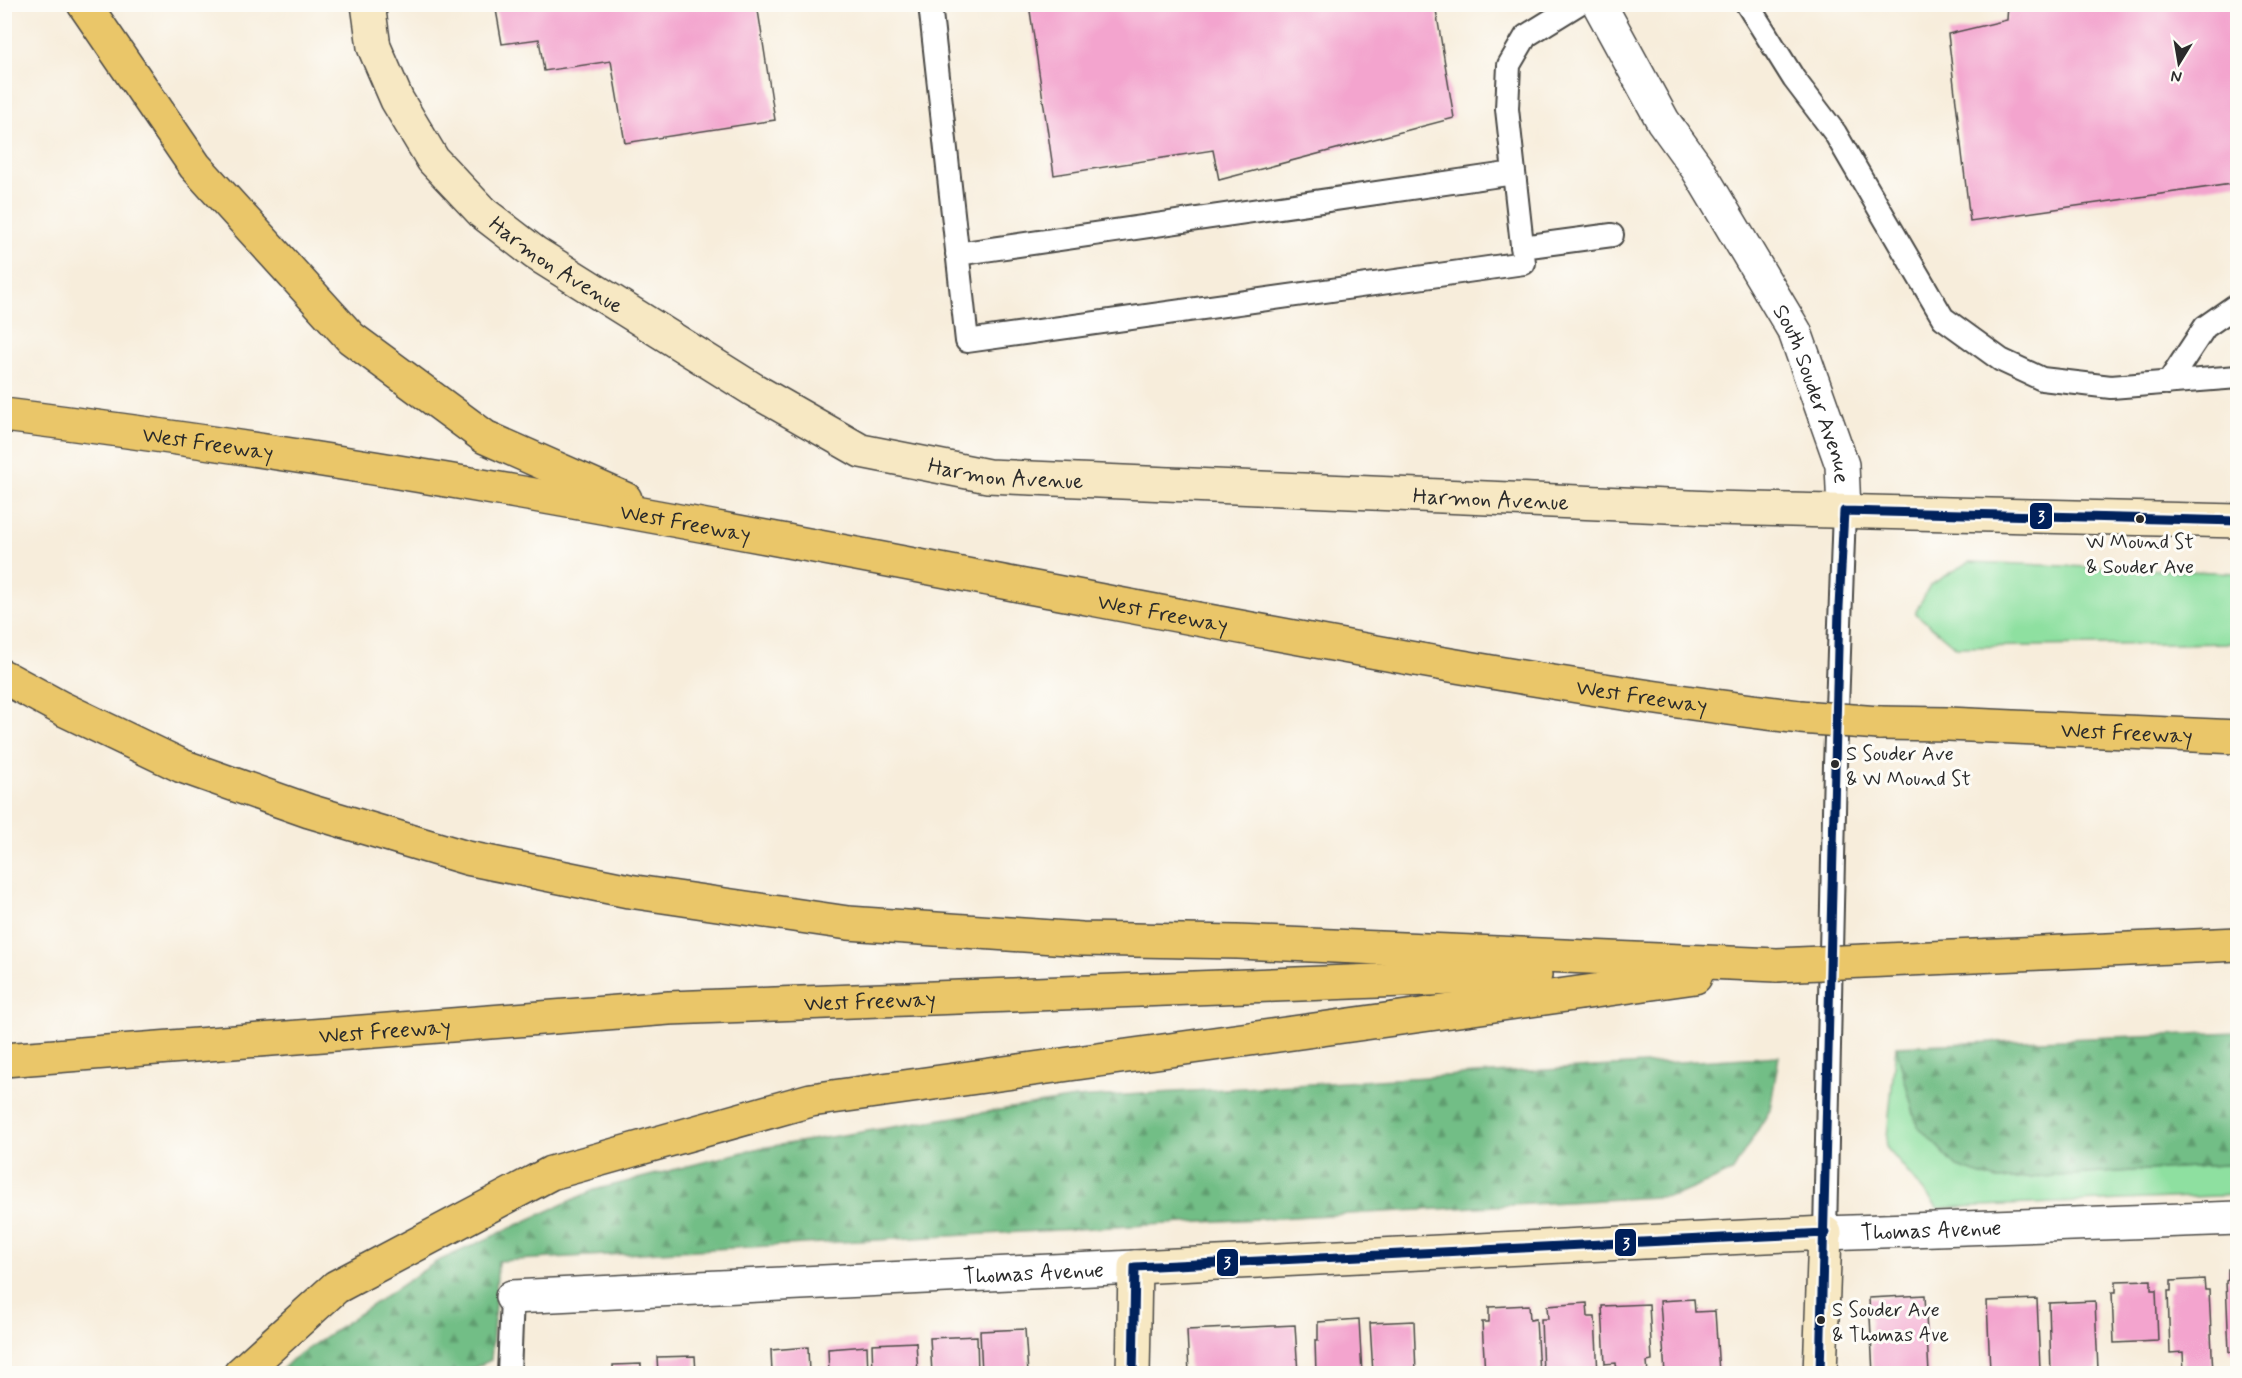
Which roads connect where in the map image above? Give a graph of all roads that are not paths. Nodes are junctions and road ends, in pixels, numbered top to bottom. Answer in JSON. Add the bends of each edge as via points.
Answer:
{"nodes":[{"id":1,"x":84,"y":4,"type":"edge"},
{"id":2,"x":368,"y":4,"type":"edge"},
{"id":3,"x":930,"y":4,"type":"edge"},
{"id":4,"x":1578,"y":4,"type":"edge"},
{"id":5,"x":1599,"y":4,"type":"edge"},
{"id":6,"x":1747,"y":4,"type":"edge"},
{"id":7,"x":1514,"y":173,"type":"junction"},
{"id":8,"x":1612,"y":236,"type":"dead end"},
{"id":9,"x":1522,"y":247,"type":"junction"},
{"id":10,"x":957,"y":254,"type":"junction"},
{"id":11,"x":2238,"y":304,"type":"edge"},
{"id":12,"x":2238,"y":377,"type":"edge"},
{"id":13,"x":2168,"y":383,"type":"junction"},
{"id":14,"x":4,"y":415,"type":"edge"},
{"id":15,"x":1844,"y":511,"type":"junction"},
{"id":16,"x":675,"y":521,"type":"junction"},
{"id":17,"x":2238,"y":521,"type":"edge"},
{"id":18,"x":4,"y":677,"type":"edge"},
{"id":19,"x":2238,"y":737,"type":"edge"},
{"id":20,"x":2238,"y":944,"type":"edge"},
{"id":21,"x":1777,"y":965,"type":"junction"},
{"id":22,"x":4,"y":1060,"type":"edge"},
{"id":23,"x":2238,"y":1218,"type":"edge"},
{"id":24,"x":1825,"y":1233,"type":"junction"},
{"id":25,"x":1136,"y":1267,"type":"junction"},
{"id":26,"x":512,"y":1297,"type":"joint"},
{"id":27,"x":240,"y":1374,"type":"edge"},
{"id":28,"x":508,"y":1374,"type":"edge"},
{"id":29,"x":1132,"y":1374,"type":"edge"},
{"id":30,"x":1820,"y":1374,"type":"edge"}],
"edges":[{"from":1,"to":16,"type":"highway","via":[[195,166],[351,338],[485,437]]},
{"from":2,"to":15,"type":"main road","name":"Harmon Avenue","via":[[374,47],[397,100],[433,160],[483,213],[536,253],[753,390],[861,451],[988,476]]},
{"from":3,"to":10,"type":"lane"},
{"from":4,"to":7,"type":"lane","via":[[1526,36],[1509,65],[1507,109]]},
{"from":5,"to":15,"type":"street","name":"South Souder Avenue","via":[[1663,121],[1697,168],[1795,332],[1842,465]]},
{"from":6,"to":13,"type":"lane","via":[[1794,79],[1835,133],[1943,318],[2001,360],[2042,379],[2111,387]]},
{"from":7,"to":9,"type":"lane"},
{"from":7,"to":10,"type":"lane"},
{"from":8,"to":9,"type":"lane"},
{"from":9,"to":10,"type":"lane","via":[[1524,263],[967,341]]},
{"from":11,"to":13,"type":"lane","via":[[2205,327]]},
{"from":12,"to":13,"type":"lane"},
{"from":14,"to":16,"type":"highway","name":"West Freeway","via":[[433,476]]},
{"from":15,"to":17,"type":"main road","name":"Harmon Avenue"},
{"from":15,"to":24,"type":"lane","name":"South Souder Avenue"},
{"from":16,"to":19,"type":"highway","name":"West Freeway","bridge":true,"via":[[1346,647],[1728,708],[1879,723]]},
{"from":18,"to":21,"type":"highway","via":[[182,766],[309,811],[467,858],[629,891],[848,923],[1070,938]]},
{"from":20,"to":21,"type":"highway","name":"West Freeway","bridge":true},
{"from":21,"to":22,"type":"highway","name":"West Freeway","via":[[669,1008]]},
{"from":21,"to":27,"type":"highway","via":[[811,1100],[550,1173],[336,1287]]},
{"from":23,"to":24,"type":"street","name":"Thomas Avenue"},
{"from":24,"to":25,"type":"main road","name":"Thomas Avenue"},
{"from":24,"to":30,"type":"main road","name":"South Souder Avenue"},
{"from":25,"to":26,"type":"street","name":"Thomas Avenue"},
{"from":25,"to":29,"type":"main road"},
{"from":26,"to":28,"type":"lane"}]}
